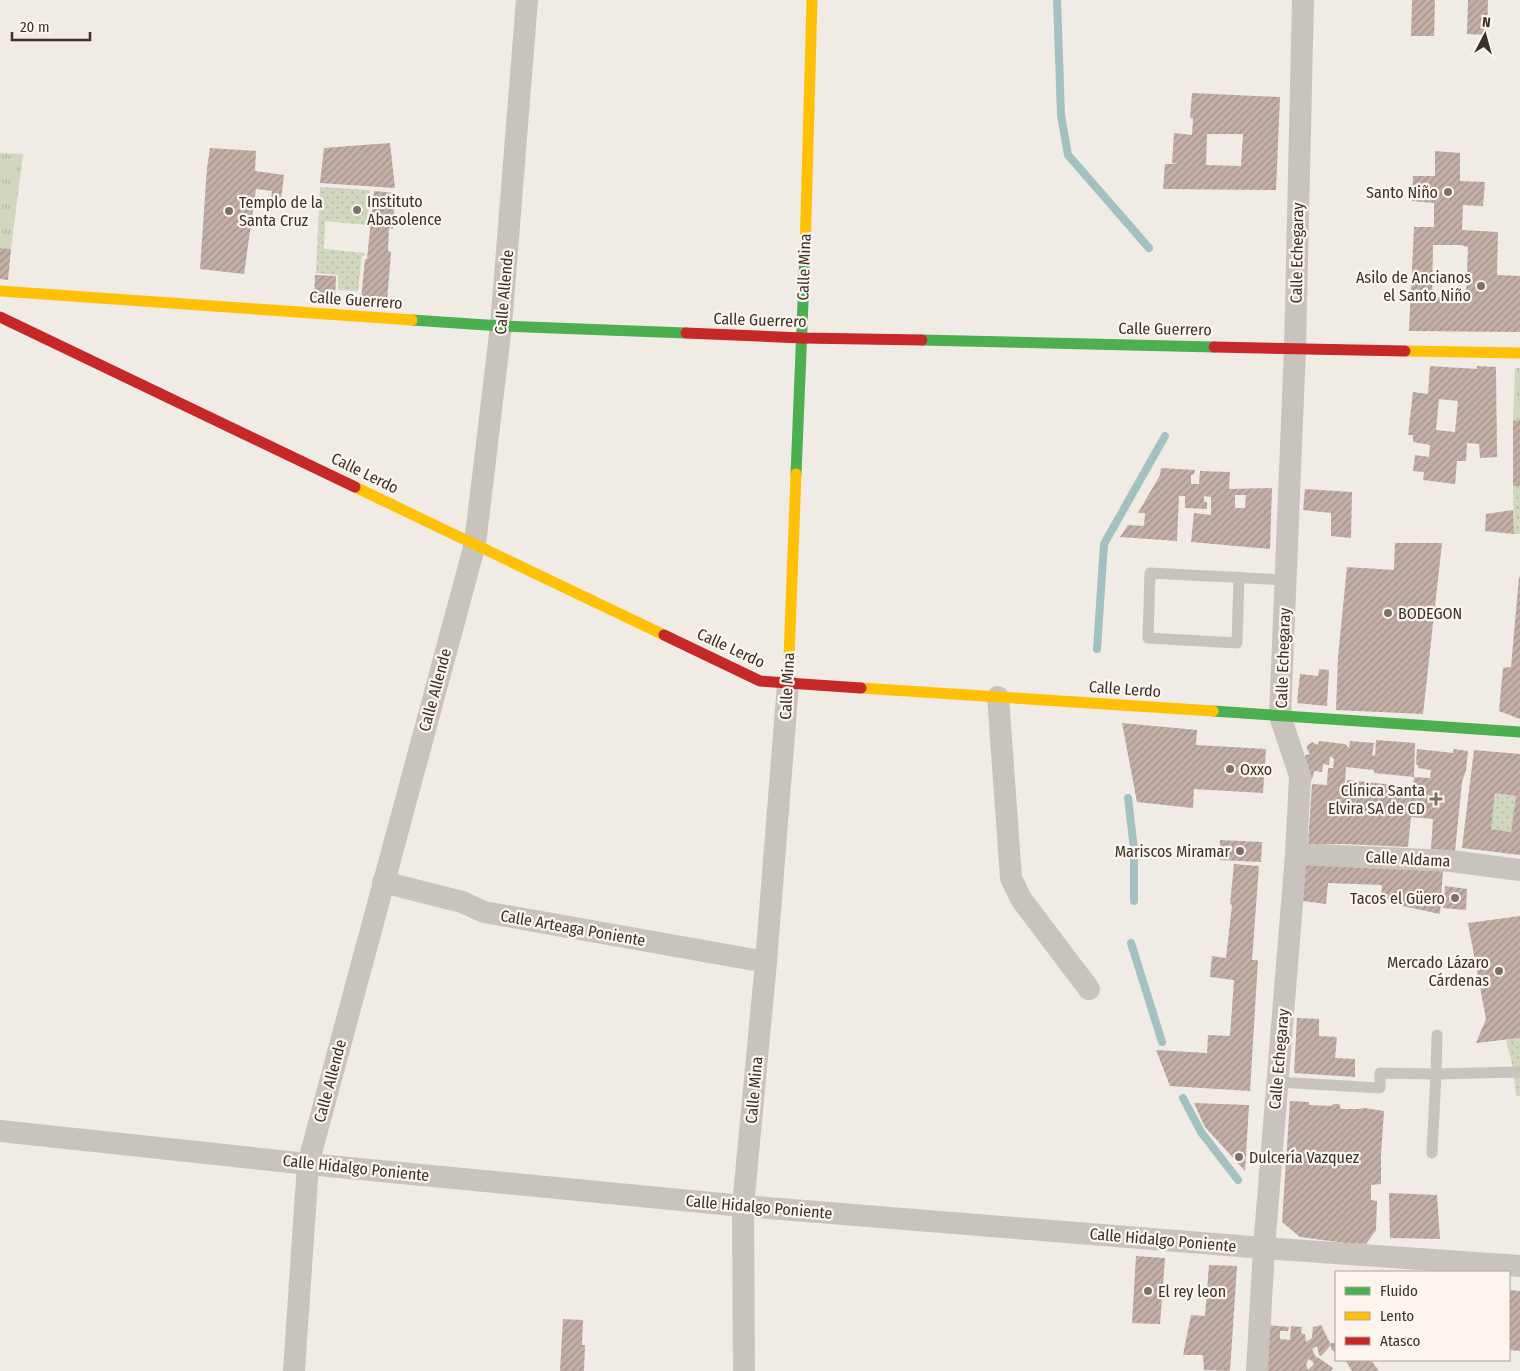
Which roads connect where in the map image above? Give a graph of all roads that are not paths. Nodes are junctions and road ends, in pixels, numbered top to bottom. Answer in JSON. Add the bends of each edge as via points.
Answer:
{"nodes":[{"id":1,"x":527,"y":0,"type":"edge"},
{"id":2,"x":812,"y":0,"type":"edge"},
{"id":3,"x":1304,"y":0,"type":"edge"},
{"id":4,"x":0,"y":291,"type":"edge"},
{"id":5,"x":0,"y":317,"type":"edge"},
{"id":6,"x":501,"y":326,"type":"junction"},
{"id":7,"x":802,"y":338,"type":"junction"},
{"id":8,"x":1295,"y":348,"type":"junction"},
{"id":9,"x":1520,"y":353,"type":"edge"},
{"id":10,"x":475,"y":544,"type":"junction"},
{"id":11,"x":1239,"y":578,"type":"junction"},
{"id":12,"x":1286,"y":580,"type":"junction"},
{"id":13,"x":788,"y":684,"type":"junction"},
{"id":14,"x":998,"y":697,"type":"junction"},
{"id":15,"x":1280,"y":716,"type":"junction"},
{"id":16,"x":1520,"y":732,"type":"edge"},
{"id":17,"x":1296,"y":854,"type":"junction"},
{"id":18,"x":1520,"y":870,"type":"edge"},
{"id":19,"x":383,"y":882,"type":"junction"},
{"id":20,"x":766,"y":962,"type":"junction"},
{"id":21,"x":1089,"y":989,"type":"dead end"},
{"id":22,"x":1437,"y":1035,"type":"dead end"},
{"id":23,"x":1520,"y":1072,"type":"edge"},
{"id":24,"x":1436,"y":1074,"type":"junction"},
{"id":25,"x":1277,"y":1082,"type":"junction"},
{"id":26,"x":0,"y":1131,"type":"edge"},
{"id":27,"x":1432,"y":1153,"type":"dead end"},
{"id":28,"x":308,"y":1164,"type":"junction"},
{"id":29,"x":743,"y":1206,"type":"junction"},
{"id":30,"x":1264,"y":1248,"type":"junction"},
{"id":31,"x":1520,"y":1266,"type":"edge"},
{"id":32,"x":294,"y":1371,"type":"edge"},
{"id":33,"x":744,"y":1371,"type":"edge"},
{"id":34,"x":1257,"y":1371,"type":"edge"}],
"edges":[{"from":1,"to":6,"type":"street","name":"Calle Allende"},
{"from":2,"to":7,"type":"street","name":"Calle Mina"},
{"from":3,"to":8,"type":"street","name":"Calle Echegaray"},
{"from":4,"to":6,"type":"street","name":"Calle Guerrero"},
{"from":5,"to":10,"type":"street","name":"Calle Lerdo"},
{"from":6,"to":7,"type":"street","name":"Calle Guerrero"},
{"from":6,"to":10,"type":"street","name":"Calle Allende"},
{"from":7,"to":8,"type":"street","name":"Calle Guerrero"},
{"from":7,"to":13,"type":"street","name":"Calle Mina"},
{"from":8,"to":9,"type":"street","name":"Calle Guerrero"},
{"from":8,"to":12,"type":"street","name":"Calle Echegaray"},
{"from":10,"to":13,"type":"street","name":"Calle Lerdo","via":[[760,681]]},
{"from":10,"to":19,"type":"street","name":"Calle Allende"},
{"from":11,"to":11,"type":"lane","via":[[1150,573],[1148,638],[1237,643]]},
{"from":11,"to":12,"type":"lane"},
{"from":12,"to":15,"type":"street","name":"Calle Echegaray"},
{"from":13,"to":14,"type":"street","name":"Calle Lerdo"},
{"from":13,"to":20,"type":"street","name":"Calle Mina"},
{"from":14,"to":15,"type":"street","name":"Calle Lerdo"},
{"from":14,"to":21,"type":"street","via":[[1011,878],[1021,899]]},
{"from":15,"to":16,"type":"street","name":"Calle Lerdo"},
{"from":15,"to":17,"type":"street","name":"Calle Echegaray","via":[[1300,776]]},
{"from":17,"to":18,"type":"street","name":"Calle Aldama","via":[[1450,861]]},
{"from":17,"to":25,"type":"street","name":"Calle Echegaray"},
{"from":19,"to":20,"type":"street","name":"Calle Arteaga Poniente","via":[[462,902],[484,912]]},
{"from":19,"to":28,"type":"street","name":"Calle Allende"},
{"from":20,"to":29,"type":"street","name":"Calle Mina"},
{"from":22,"to":24,"type":"lane"},
{"from":23,"to":24,"type":"lane"},
{"from":24,"to":25,"type":"lane","via":[[1380,1073],[1380,1088]]},
{"from":24,"to":27,"type":"lane"},
{"from":25,"to":30,"type":"street","name":"Calle Echegaray"},
{"from":26,"to":28,"type":"street","name":"Calle Hidalgo Poniente"},
{"from":28,"to":29,"type":"street","name":"Calle Hidalgo Poniente"},
{"from":28,"to":32,"type":"street","name":"Calle Allende"},
{"from":29,"to":30,"type":"street","name":"Calle Hidalgo Poniente"},
{"from":29,"to":33,"type":"street","name":"Calle Mina"},
{"from":30,"to":31,"type":"street","name":"Calle Hidalgo Poniente"},
{"from":30,"to":34,"type":"street","name":"Calle Echegaray"}]}
